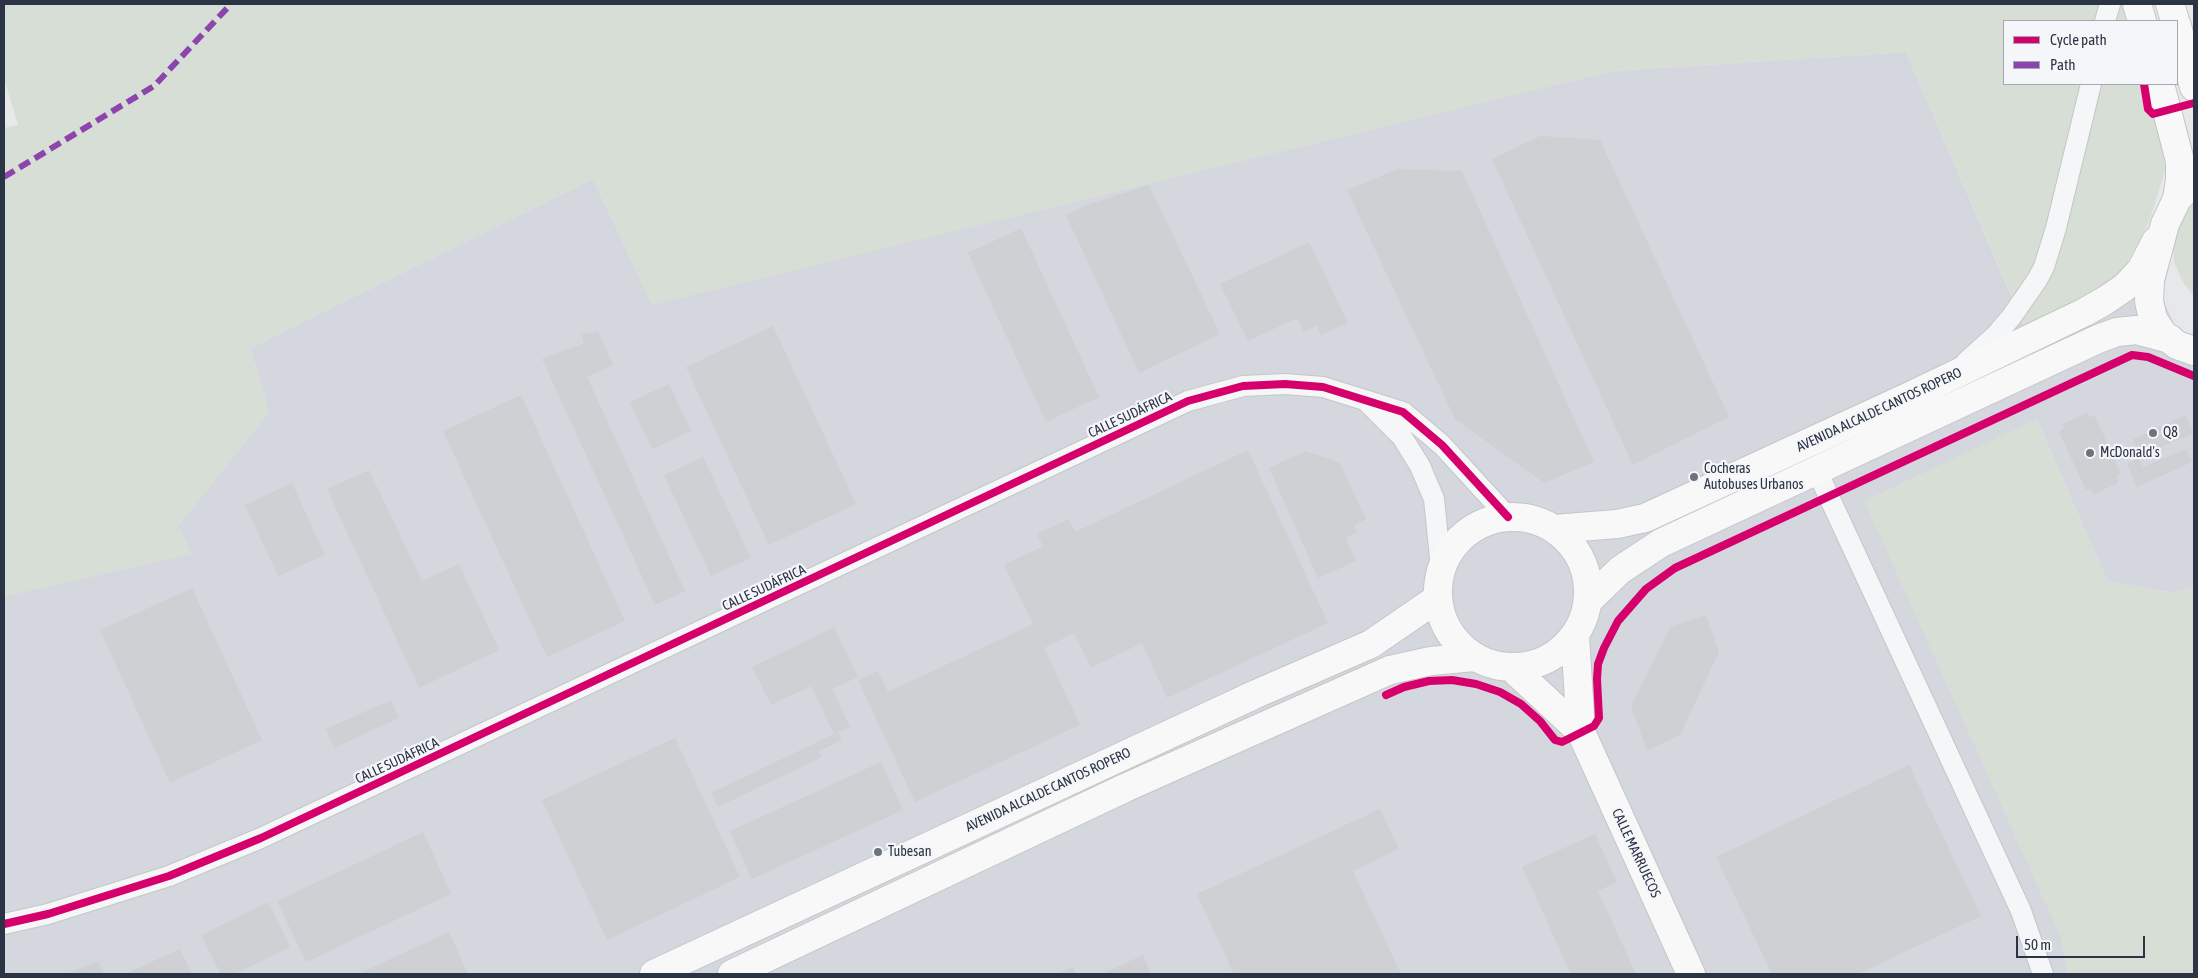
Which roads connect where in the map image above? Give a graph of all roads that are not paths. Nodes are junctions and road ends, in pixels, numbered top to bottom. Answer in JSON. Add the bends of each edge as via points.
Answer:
{"nodes":[{"id":1,"x":2110,"y":4,"type":"edge"},
{"id":2,"x":2138,"y":4,"type":"edge"},
{"id":3,"x":2170,"y":4,"type":"edge"},
{"id":4,"x":2105,"y":20,"type":"edge"},
{"id":5,"x":2142,"y":20,"type":"edge"},
{"id":6,"x":2176,"y":20,"type":"edge"},
{"id":7,"x":2178,"y":30,"type":"edge"},
{"id":8,"x":2091,"y":85,"type":"edge"},
{"id":9,"x":2160,"y":85,"type":"edge"},
{"id":10,"x":2194,"y":87,"type":"edge"},
{"id":11,"x":2186,"y":191,"type":"edge"},
{"id":12,"x":2165,"y":224,"type":"junction"},
{"id":13,"x":2170,"y":339,"type":"junction"},
{"id":14,"x":2194,"y":351,"type":"edge"},
{"id":15,"x":1947,"y":378,"type":"junction"},
{"id":16,"x":1363,"y":399,"type":"junction"},
{"id":17,"x":1817,"y":471,"type":"junction"},
{"id":18,"x":1508,"y":517,"type":"junction"},
{"id":19,"x":1554,"y":529,"type":"junction"},
{"id":20,"x":1441,"y":568,"type":"junction"},
{"id":21,"x":1438,"y":598,"type":"junction"},
{"id":22,"x":1588,"y":601,"type":"junction"},
{"id":23,"x":1575,"y":636,"type":"junction"},
{"id":24,"x":1474,"y":657,"type":"junction"},
{"id":25,"x":1512,"y":668,"type":"junction"},
{"id":26,"x":1581,"y":732,"type":"junction"},
{"id":27,"x":4,"y":924,"type":"edge"},
{"id":28,"x":654,"y":974,"type":"edge"},
{"id":29,"x":732,"y":974,"type":"edge"},
{"id":30,"x":1691,"y":974,"type":"edge"},
{"id":31,"x":2043,"y":974,"type":"edge"}],
"edges":[{"from":1,"to":4,"type":"street"},
{"from":2,"to":5,"type":"main road"},
{"from":3,"to":6,"type":"main road"},
{"from":7,"to":10,"type":"main road"},
{"from":8,"to":15,"type":"street","via":[[2044,267],[1996,335]]},
{"from":9,"to":11,"type":"main road","via":[[2180,161],[2180,180]]},
{"from":11,"to":12,"type":"main road"},
{"from":12,"to":13,"type":"main road","via":[[2150,280],[2149,301],[2153,318]]},
{"from":12,"to":15,"type":"main road","name":"AVENIDA ALCALDE CANTOS ROPERO","via":[[2140,270],[2125,287],[2085,312]]},
{"from":13,"to":14,"type":"main road"},
{"from":13,"to":17,"type":"main road","name":"AVENIDA ALCALDE CANTOS ROPERO","via":[[2136,330],[2117,332]]},
{"from":15,"to":19,"type":"main road","name":"AVENIDA ALCALDE CANTOS ROPERO","via":[[1645,518],[1617,524]]},
{"from":16,"to":18,"type":"street","name":"CALLE SUDÁFRICA","via":[[1403,412],[1442,445]]},
{"from":16,"to":20,"type":"street","name":"CALLE SUDÁFRICA","via":[[1402,437],[1420,466],[1434,500]]},
{"from":16,"to":27,"type":"street","name":"CALLE SUDÁFRICA","via":[[1323,387],[1285,384],[1243,386],[1188,401],[261,838],[169,876],[48,914]]},
{"from":17,"to":22,"type":"main road","name":"AVENIDA ALCALDE CANTOS ROPERO","via":[[1661,543],[1620,570]]},
{"from":17,"to":31,"type":"street","via":[[2021,911]]},
{"from":18,"to":19,"type":"main road","via":[[1532,519]]},
{"from":18,"to":20,"type":"main road","via":[[1486,521],[1467,532],[1451,548]]},
{"from":19,"to":22,"type":"main road","via":[[1569,542],[1581,560],[1587,580]]},
{"from":20,"to":21,"type":"main road"},
{"from":21,"to":24,"type":"main road","via":[[1447,628],[1456,642]]},
{"from":21,"to":28,"type":"main road","name":"AVENIDA ALCALDE CANTOS ROPERO","via":[[1371,644],[1256,694]]},
{"from":22,"to":23,"type":"main road"},
{"from":23,"to":25,"type":"main road","via":[[1558,653],[1536,664]]},
{"from":23,"to":26,"type":"main road","name":"CALLE MARRUECOS"},
{"from":24,"to":25,"type":"main road","via":[[1492,665]]},
{"from":24,"to":29,"type":"main road","via":[[1390,670],[1127,786]]},
{"from":25,"to":26,"type":"main road","name":"CALLE MARRUECOS"},
{"from":26,"to":30,"type":"main road","name":"CALLE MARRUECOS"}]}
